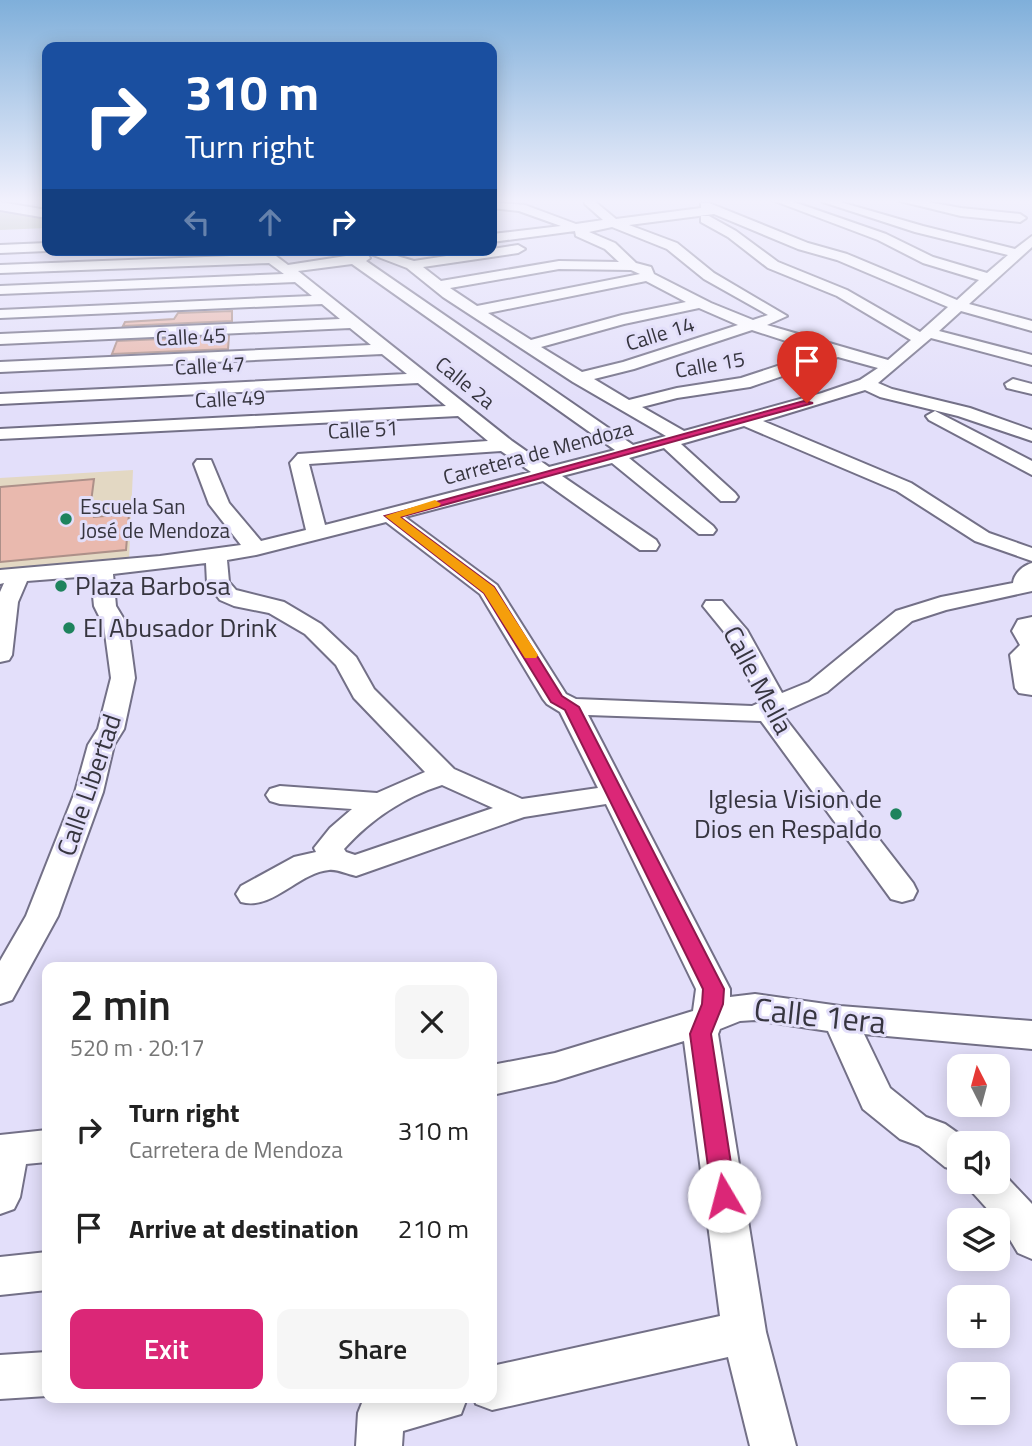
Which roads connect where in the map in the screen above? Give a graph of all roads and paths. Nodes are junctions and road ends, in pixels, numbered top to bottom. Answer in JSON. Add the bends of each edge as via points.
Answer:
{"nodes":[{"id":1,"x":85,"y":267,"type":"edge"},
{"id":2,"x":241,"y":267,"type":"edge"},
{"id":3,"x":282,"y":267,"type":"edge"},
{"id":4,"x":368,"y":267,"type":"edge"},
{"id":5,"x":421,"y":267,"type":"edge"},
{"id":6,"x":545,"y":267,"type":"edge"},
{"id":7,"x":634,"y":267,"type":"edge"},
{"id":8,"x":778,"y":267,"type":"edge"},
{"id":9,"x":867,"y":267,"type":"edge"},
{"id":10,"x":954,"y":267,"type":"edge"},
{"id":11,"x":1007,"y":267,"type":"edge"},
{"id":12,"x":698,"y":268,"type":"joint"},
{"id":13,"x":0,"y":269,"type":"edge"},
{"id":14,"x":647,"y":273,"type":"junction"},
{"id":15,"x":988,"y":278,"type":"junction"},
{"id":16,"x":438,"y":286,"type":"junction"},
{"id":17,"x":866,"y":289,"type":"dead end"},
{"id":18,"x":0,"y":290,"type":"edge"},
{"id":19,"x":842,"y":293,"type":"junction"},
{"id":20,"x":324,"y":300,"type":"junction"},
{"id":21,"x":698,"y":304,"type":"junction"},
{"id":22,"x":959,"y":306,"type":"junction"},
{"id":23,"x":476,"y":311,"type":"junction"},
{"id":24,"x":0,"y":314,"type":"edge"},
{"id":25,"x":354,"y":323,"type":"junction"},
{"id":26,"x":1032,"y":326,"type":"edge"},
{"id":27,"x":753,"y":327,"type":"junction"},
{"id":28,"x":925,"y":336,"type":"junction"},
{"id":29,"x":0,"y":339,"type":"edge"},
{"id":30,"x":530,"y":345,"type":"junction"},
{"id":31,"x":385,"y":349,"type":"junction"},
{"id":32,"x":837,"y":352,"type":"junction"},
{"id":33,"x":1032,"y":360,"type":"edge"},
{"id":34,"x":891,"y":366,"type":"junction"},
{"id":35,"x":0,"y":367,"type":"edge"},
{"id":36,"x":422,"y":378,"type":"junction"},
{"id":37,"x":579,"y":378,"type":"junction"},
{"id":38,"x":866,"y":384,"type":"junction"},
{"id":39,"x":1013,"y":384,"type":"dead end"},
{"id":40,"x":1032,"y":389,"type":"edge"},
{"id":41,"x":0,"y":399,"type":"edge"},
{"id":42,"x":928,"y":404,"type":"junction"},
{"id":43,"x":629,"y":405,"type":"junction"},
{"id":44,"x":463,"y":410,"type":"junction"},
{"id":45,"x":746,"y":420,"type":"junction"},
{"id":46,"x":0,"y":434,"type":"edge"},
{"id":47,"x":1032,"y":436,"type":"edge"},
{"id":48,"x":674,"y":439,"type":"junction"},
{"id":49,"x":505,"y":445,"type":"junction"},
{"id":50,"x":622,"y":454,"type":"junction"},
{"id":51,"x":204,"y":464,"type":"dead end"},
{"id":52,"x":1032,"y":469,"type":"edge"},
{"id":53,"x":546,"y":474,"type":"junction"},
{"id":54,"x":728,"y":498,"type":"dead end"},
{"id":55,"x":391,"y":516,"type":"junction"},
{"id":56,"x":706,"y":530,"type":"dead end"},
{"id":57,"x":317,"y":534,"type":"junction"},
{"id":58,"x":648,"y":545,"type":"dead end"},
{"id":59,"x":256,"y":549,"type":"junction"},
{"id":60,"x":216,"y":556,"type":"junction"},
{"id":61,"x":101,"y":569,"type":"junction"},
{"id":62,"x":1028,"y":573,"type":"edge"},
{"id":63,"x":9,"y":577,"type":"edge"},
{"id":64,"x":714,"y":606,"type":"dead end"},
{"id":65,"x":1032,"y":624,"type":"edge"},
{"id":66,"x":1032,"y":647,"type":"edge"},
{"id":67,"x":0,"y":655,"type":"edge"},
{"id":68,"x":1028,"y":688,"type":"dead end"},
{"id":69,"x":775,"y":704,"type":"junction"},
{"id":70,"x":571,"y":707,"type":"junction"},
{"id":71,"x":444,"y":775,"type":"junction"},
{"id":72,"x":615,"y":794,"type":"junction"},
{"id":73,"x":280,"y":796,"type":"dead end"},
{"id":74,"x":380,"y":802,"type":"junction"},
{"id":75,"x":519,"y":809,"type":"junction"},
{"id":76,"x":333,"y":859,"type":"junction"},
{"id":77,"x":902,"y":891,"type":"dead end"},
{"id":78,"x":252,"y":894,"type":"dead end"},
{"id":79,"x":0,"y":991,"type":"edge"},
{"id":80,"x":840,"y":1019,"type":"junction"},
{"id":81,"x":708,"y":1020,"type":"junction"},
{"id":82,"x":1032,"y":1035,"type":"edge"},
{"id":83,"x":497,"y":1079,"type":"edge"},
{"id":84,"x":947,"y":1146,"type":"edge"},
{"id":85,"x":42,"y":1147,"type":"edge"},
{"id":86,"x":5,"y":1151,"type":"edge"},
{"id":87,"x":999,"y":1194,"type":"edge"},
{"id":88,"x":0,"y":1196,"type":"edge"},
{"id":89,"x":1032,"y":1240,"type":"edge"},
{"id":90,"x":42,"y":1272,"type":"edge"},
{"id":91,"x":0,"y":1276,"type":"edge"},
{"id":92,"x":744,"y":1332,"type":"junction"},
{"id":93,"x":42,"y":1374,"type":"edge"},
{"id":94,"x":0,"y":1377,"type":"edge"},
{"id":95,"x":497,"y":1387,"type":"edge"},
{"id":96,"x":430,"y":1403,"type":"edge"},
{"id":97,"x":380,"y":1419,"type":"edge"},
{"id":98,"x":773,"y":1446,"type":"edge"}],
"edges":[{"from":1,"to":13,"type":"street"},
{"from":2,"to":18,"type":"street"},
{"from":3,"to":20,"type":"street","name":"Calle 2a"},
{"from":4,"to":50,"type":"street"},
{"from":5,"to":16,"type":"street"},
{"from":6,"to":16,"type":"street"},
{"from":7,"to":14,"type":"street"},
{"from":8,"to":19,"type":"street"},
{"from":9,"to":22,"type":"street"},
{"from":10,"to":15,"type":"street"},
{"from":11,"to":15,"type":"street","name":"Carretera de Mendoza"},
{"from":12,"to":14,"type":"street"},
{"from":12,"to":27,"type":"street","name":"Calle 14","via":[[780,316]]},
{"from":14,"to":21,"type":"street"},
{"from":14,"to":23,"type":"street"},
{"from":15,"to":22,"type":"street","name":"Carretera de Mendoza"},
{"from":16,"to":23,"type":"street"},
{"from":17,"to":19,"type":"street"},
{"from":19,"to":28,"type":"street"},
{"from":20,"to":24,"type":"street"},
{"from":20,"to":25,"type":"street","name":"Calle 2a"},
{"from":21,"to":27,"type":"street"},
{"from":21,"to":30,"type":"street"},
{"from":22,"to":26,"type":"street"},
{"from":22,"to":28,"type":"street","name":"Carretera de Mendoza"},
{"from":23,"to":30,"type":"street"},
{"from":25,"to":29,"type":"street"},
{"from":25,"to":31,"type":"street","name":"Calle 2a"},
{"from":27,"to":32,"type":"street"},
{"from":27,"to":37,"type":"street","name":"Calle 14"},
{"from":28,"to":33,"type":"street"},
{"from":28,"to":34,"type":"street","name":"Carretera de Mendoza"},
{"from":30,"to":37,"type":"street"},
{"from":31,"to":35,"type":"street","name":"Calle 45"},
{"from":31,"to":36,"type":"street","name":"Calle 2a"},
{"from":32,"to":34,"type":"street"},
{"from":32,"to":43,"type":"street","name":"Calle 15","via":[[744,383]]},
{"from":34,"to":38,"type":"street","name":"Carretera de Mendoza"},
{"from":36,"to":41,"type":"street","name":"Calle 47"},
{"from":36,"to":44,"type":"street","name":"Calle 2a"},
{"from":37,"to":43,"type":"street"},
{"from":38,"to":42,"type":"street"},
{"from":38,"to":45,"type":"street","name":"Carretera de Mendoza"},
{"from":39,"to":40,"type":"street"},
{"from":42,"to":47,"type":"street"},
{"from":42,"to":52,"type":"street","via":[[924,407],[930,413]]},
{"from":43,"to":48,"type":"street"},
{"from":44,"to":46,"type":"street","name":"Calle 49"},
{"from":44,"to":49,"type":"street","name":"Calle 2a"},
{"from":45,"to":48,"type":"street","name":"Carretera de Mendoza"},
{"from":45,"to":62,"type":"street","via":[[905,488]]},
{"from":48,"to":50,"type":"street","name":"Carretera de Mendoza"},
{"from":48,"to":54,"type":"street"},
{"from":49,"to":53,"type":"street","name":"Calle 2a"},
{"from":49,"to":57,"type":"street","name":"Calle 51","via":[[305,458],[299,463]]},
{"from":50,"to":53,"type":"street","name":"Carretera de Mendoza"},
{"from":50,"to":56,"type":"street"},
{"from":51,"to":59,"type":"street","via":[[219,505]]},
{"from":53,"to":55,"type":"street","name":"Carretera de Mendoza"},
{"from":53,"to":58,"type":"street","name":"Calle 2a"},
{"from":55,"to":57,"type":"street","name":"Carretera de Mendoza"},
{"from":55,"to":70,"type":"street","via":[[489,590],[556,699]]},
{"from":57,"to":59,"type":"street","name":"Carretera de Mendoza"},
{"from":59,"to":60,"type":"street","name":"Carretera de Mendoza"},
{"from":60,"to":61,"type":"street","name":"Carretera de Mendoza"},
{"from":60,"to":71,"type":"street","via":[[218,583],[228,595],[276,607],[313,629],[347,662],[363,693]]},
{"from":61,"to":63,"type":"street","name":"Carretera de Mendoza"},
{"from":61,"to":79,"type":"street","name":"Calle Libertad","via":[[123,678],[111,729],[101,745],[89,792],[43,916]]},
{"from":62,"to":69,"type":"street","via":[[904,616],[818,687]]},
{"from":63,"to":67,"type":"street"},
{"from":64,"to":69,"type":"street","name":"Calle Mella","via":[[735,630]]},
{"from":65,"to":66,"type":"street","via":[[1024,631]]},
{"from":66,"to":68,"type":"street","via":[[1022,655]]},
{"from":69,"to":70,"type":"street","via":[[756,714]]},
{"from":69,"to":77,"type":"street","name":"Calle Mella","via":[[772,718]]},
{"from":70,"to":72,"type":"street"},
{"from":71,"to":74,"type":"street"},
{"from":71,"to":75,"type":"street"},
{"from":72,"to":75,"type":"street"},
{"from":72,"to":81,"type":"street","via":[[713,989]]},
{"from":73,"to":74,"type":"street"},
{"from":74,"to":76,"type":"street","via":[[329,848]]},
{"from":75,"to":76,"type":"street","via":[[356,866]]},
{"from":76,"to":78,"type":"street","via":[[305,864]]},
{"from":80,"to":81,"type":"street","name":"Calle 1era","via":[[755,1007],[736,1008]]},
{"from":80,"to":82,"type":"street","name":"Calle 1era"},
{"from":80,"to":84,"type":"street","via":[[877,1098],[913,1128]]},
{"from":81,"to":83,"type":"street","name":"Calle 1era","via":[[555,1067]]},
{"from":81,"to":92,"type":"street","via":[[701,1034]]},
{"from":85,"to":86,"type":"street"},
{"from":86,"to":88,"type":"street"},
{"from":87,"to":89,"type":"street"},
{"from":90,"to":91,"type":"street"},
{"from":92,"to":95,"type":"street"},
{"from":92,"to":98,"type":"street"},
{"from":93,"to":94,"type":"street"},
{"from":96,"to":97,"type":"street"}]}
